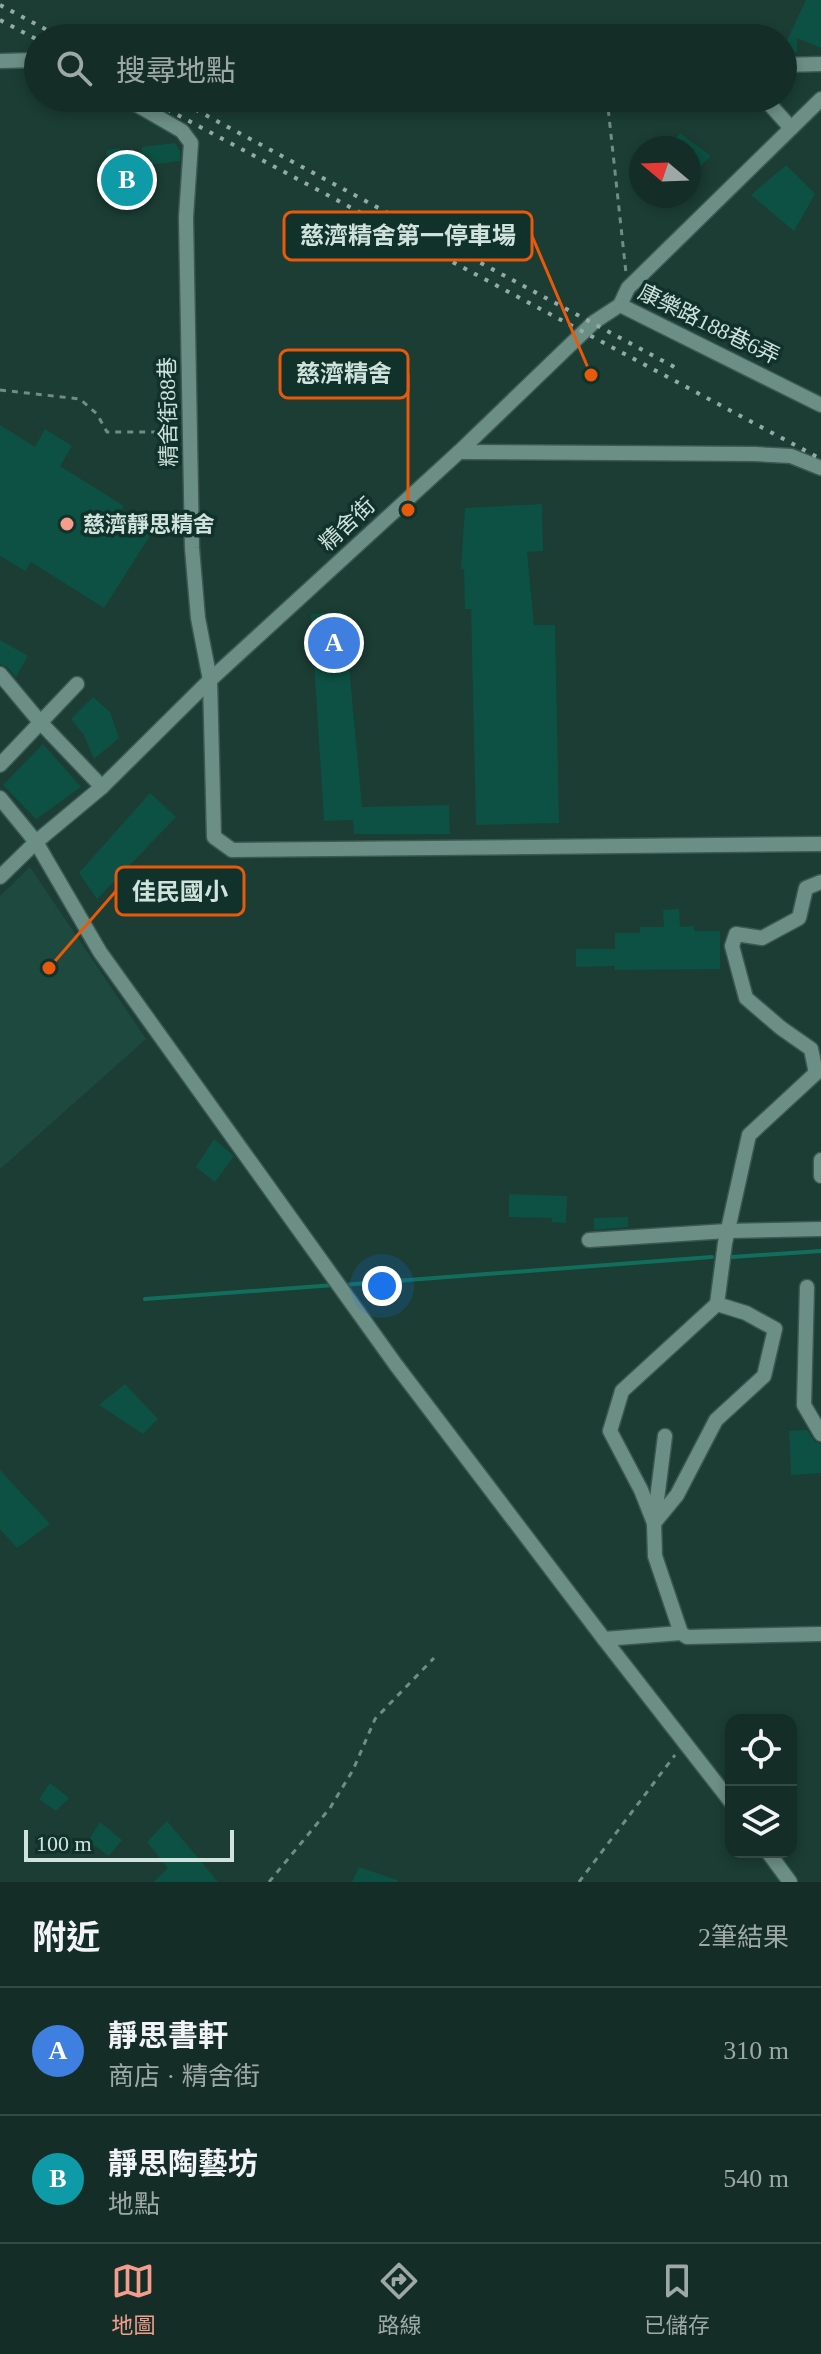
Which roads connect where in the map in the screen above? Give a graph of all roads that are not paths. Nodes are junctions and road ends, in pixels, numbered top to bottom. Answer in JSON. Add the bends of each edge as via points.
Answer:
{"nodes":[{"id":1,"x":24,"y":60,"type":"edge"},
{"id":2,"x":0,"y":61,"type":"edge"},
{"id":3,"x":821,"y":64,"type":"edge"},
{"id":4,"x":797,"y":65,"type":"edge"},
{"id":5,"x":821,"y":99,"type":"edge"},
{"id":6,"x":149,"y":112,"type":"edge"},
{"id":7,"x":777,"y":112,"type":"edge"},
{"id":8,"x":791,"y":128,"type":"junction"},
{"id":9,"x":620,"y":305,"type":"junction"},
{"id":10,"x":821,"y":405,"type":"edge"},
{"id":11,"x":459,"y":452,"type":"junction"},
{"id":12,"x":821,"y":468,"type":"edge"},
{"id":13,"x":0,"y":674,"type":"edge"},
{"id":14,"x":210,"y":680,"type":"junction"},
{"id":15,"x":77,"y":684,"type":"dead end"},
{"id":16,"x":40,"y":722,"type":"junction"},
{"id":17,"x":0,"y":765,"type":"edge"},
{"id":18,"x":102,"y":787,"type":"junction"},
{"id":19,"x":0,"y":798,"type":"edge"},
{"id":20,"x":36,"y":842,"type":"junction"},
{"id":21,"x":821,"y":844,"type":"edge"},
{"id":22,"x":0,"y":877,"type":"edge"},
{"id":23,"x":821,"y":882,"type":"edge"},
{"id":24,"x":821,"y":1160,"type":"edge"},
{"id":25,"x":821,"y":1176,"type":"edge"},
{"id":26,"x":821,"y":1229,"type":"edge"},
{"id":27,"x":727,"y":1231,"type":"junction"},
{"id":28,"x":589,"y":1240,"type":"dead end"},
{"id":29,"x":807,"y":1287,"type":"dead end"},
{"id":30,"x":717,"y":1304,"type":"junction"},
{"id":31,"x":821,"y":1434,"type":"edge"},
{"id":32,"x":665,"y":1436,"type":"dead end"},
{"id":33,"x":654,"y":1523,"type":"junction"},
{"id":34,"x":681,"y":1633,"type":"junction"},
{"id":35,"x":821,"y":1634,"type":"edge"},
{"id":36,"x":604,"y":1639,"type":"junction"},
{"id":37,"x":725,"y":1794,"type":"edge"},
{"id":38,"x":772,"y":1858,"type":"edge"},
{"id":39,"x":790,"y":1882,"type":"edge"}],
"edges":[{"from":1,"to":2,"type":"street"},
{"from":3,"to":4,"type":"street"},
{"from":5,"to":8,"type":"street","name":"精舍街"},
{"from":6,"to":14,"type":"street","name":"精舍街88巷","via":[[182,131],[191,143],[186,217],[192,548]]},
{"from":7,"to":8,"type":"street"},
{"from":8,"to":9,"type":"street","name":"精舍街","via":[[628,288]]},
{"from":9,"to":10,"type":"street","name":"康樂路188巷6弄"},
{"from":9,"to":11,"type":"street","name":"精舍街","via":[[594,322]]},
{"from":11,"to":12,"type":"street","via":[[755,454],[791,456]]},
{"from":11,"to":14,"type":"street","name":"精舍街"},
{"from":13,"to":16,"type":"street"},
{"from":14,"to":18,"type":"street","name":"精舍街"},
{"from":14,"to":21,"type":"street","name":"精舍街88巷","via":[[214,837],[232,850]]},
{"from":15,"to":16,"type":"street"},
{"from":16,"to":17,"type":"street"},
{"from":16,"to":18,"type":"street"},
{"from":18,"to":20,"type":"street","name":"精舍街"},
{"from":19,"to":20,"type":"street"},
{"from":20,"to":22,"type":"street","name":"精舍街"},
{"from":20,"to":36,"type":"street","via":[[100,952],[403,1375]]},
{"from":23,"to":27,"type":"street","via":[[806,888],[799,918],[762,938],[736,934],[732,946],[746,998],[811,1049],[816,1073],[749,1135]]},
{"from":24,"to":25,"type":"street"},
{"from":26,"to":27,"type":"street"},
{"from":27,"to":28,"type":"street"},
{"from":27,"to":30,"type":"street"},
{"from":29,"to":31,"type":"street","via":[[804,1405]]},
{"from":30,"to":33,"type":"street","via":[[622,1391],[610,1431]]},
{"from":30,"to":33,"type":"street","via":[[775,1329],[764,1376],[716,1420],[677,1495]]},
{"from":32,"to":33,"type":"street"},
{"from":33,"to":34,"type":"street","via":[[655,1556]]},
{"from":34,"to":35,"type":"street"},
{"from":34,"to":36,"type":"street"},
{"from":36,"to":37,"type":"street"},
{"from":38,"to":39,"type":"street"}]}
